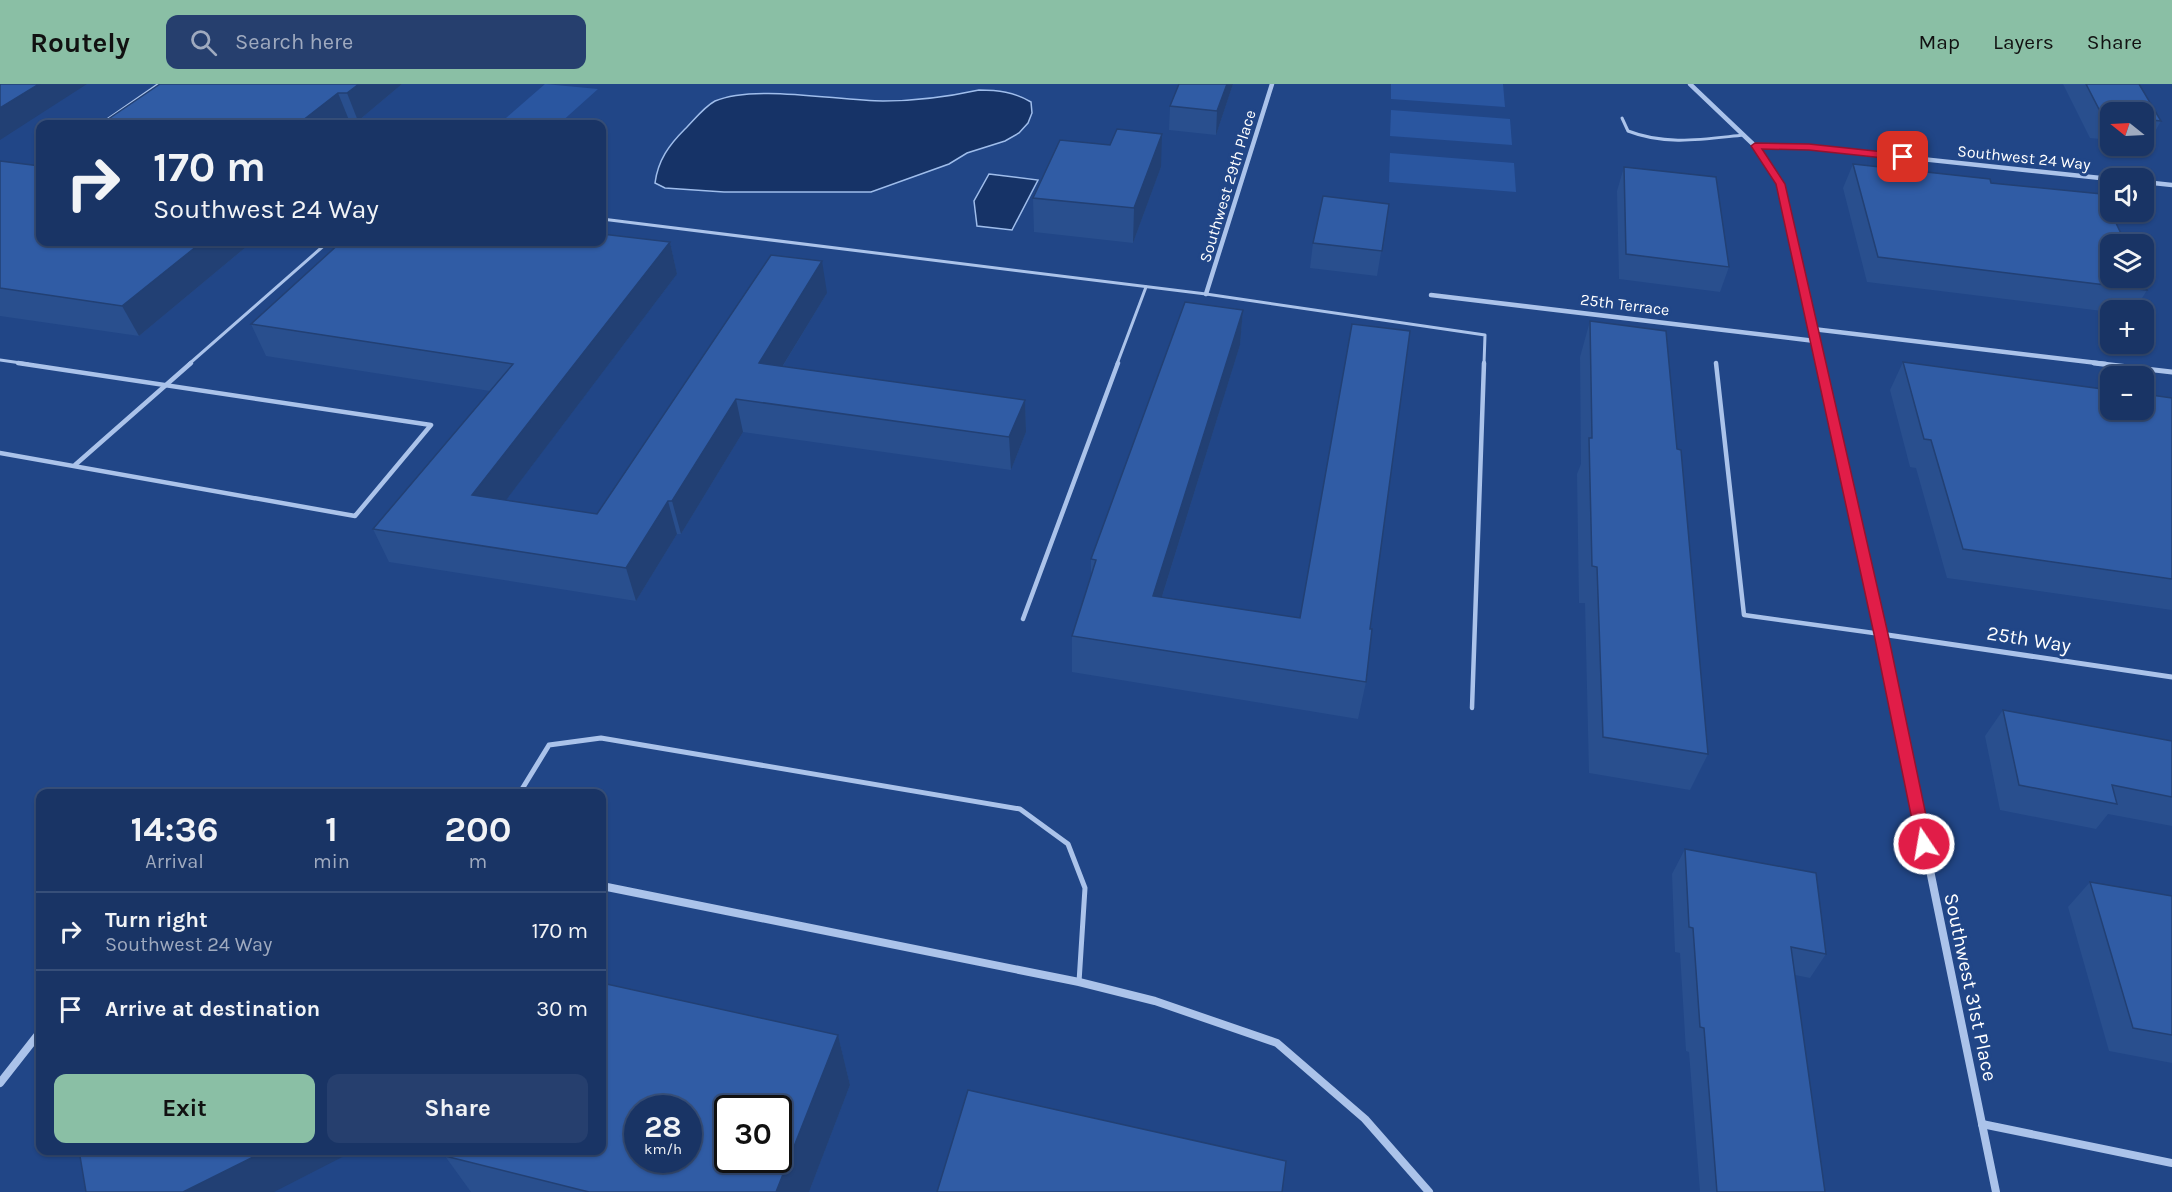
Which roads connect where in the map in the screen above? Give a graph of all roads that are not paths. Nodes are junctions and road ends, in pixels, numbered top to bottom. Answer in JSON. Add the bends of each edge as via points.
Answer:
{"nodes":[{"id":1,"x":159,"y":84,"type":"edge"},
{"id":2,"x":1272,"y":84,"type":"edge"},
{"id":3,"x":1690,"y":84,"type":"edge"},
{"id":4,"x":1622,"y":118,"type":"dead end"},
{"id":5,"x":107,"y":120,"type":"edge"},
{"id":6,"x":1744,"y":135,"type":"junction"},
{"id":7,"x":1755,"y":146,"type":"junction"},
{"id":8,"x":2100,"y":177,"type":"edge"},
{"id":9,"x":2154,"y":183,"type":"edge"},
{"id":10,"x":2172,"y":185,"type":"edge"},
{"id":11,"x":606,"y":220,"type":"edge"},
{"id":12,"x":323,"y":246,"type":"edge"},
{"id":13,"x":1146,"y":287,"type":"junction"},
{"id":14,"x":1206,"y":294,"type":"junction"},
{"id":15,"x":1431,"y":295,"type":"dead end"},
{"id":16,"x":1813,"y":329,"type":"junction"},
{"id":17,"x":1815,"y":341,"type":"junction"},
{"id":18,"x":0,"y":360,"type":"edge"},
{"id":19,"x":1716,"y":362,"type":"dead end"},
{"id":20,"x":2172,"y":372,"type":"edge"},
{"id":21,"x":167,"y":385,"type":"junction"},
{"id":22,"x":0,"y":453,"type":"edge"},
{"id":23,"x":75,"y":465,"type":"junction"},
{"id":24,"x":1023,"y":619,"type":"dead end"},
{"id":25,"x":1881,"y":634,"type":"junction"},
{"id":26,"x":2172,"y":677,"type":"edge"},
{"id":27,"x":1472,"y":708,"type":"dead end"},
{"id":28,"x":522,"y":789,"type":"edge"},
{"id":29,"x":606,"y":887,"type":"edge"},
{"id":30,"x":1079,"y":982,"type":"junction"},
{"id":31,"x":36,"y":1037,"type":"edge"},
{"id":32,"x":0,"y":1083,"type":"edge"},
{"id":33,"x":1982,"y":1124,"type":"junction"},
{"id":34,"x":2172,"y":1163,"type":"edge"},
{"id":35,"x":1429,"y":1192,"type":"edge"},
{"id":36,"x":1995,"y":1192,"type":"edge"}],
"edges":[{"from":1,"to":5,"type":"lane"},
{"from":2,"to":14,"type":"street","name":"Southwest 29th Place"},
{"from":3,"to":6,"type":"street","name":"Southwest 31st Place"},
{"from":4,"to":6,"type":"lane","via":[[1628,131],[1643,138]]},
{"from":6,"to":7,"type":"street","name":"Southwest 31st Place"},
{"from":7,"to":8,"type":"street","name":"Southwest 24 Way","via":[[1809,147]]},
{"from":7,"to":16,"type":"street","name":"Southwest 31st Place","via":[[1781,184]]},
{"from":9,"to":10,"type":"street"},
{"from":11,"to":13,"type":"lane"},
{"from":12,"to":21,"type":"lane"},
{"from":13,"to":14,"type":"lane"},
{"from":13,"to":24,"type":"lane"},
{"from":14,"to":27,"type":"lane","via":[[1485,335]]},
{"from":15,"to":17,"type":"street","name":"25th Terrace"},
{"from":16,"to":17,"type":"street","name":"Southwest 31st Place"},
{"from":16,"to":20,"type":"street"},
{"from":17,"to":25,"type":"street","name":"Southwest 31st Place"},
{"from":18,"to":21,"type":"lane"},
{"from":19,"to":25,"type":"lane","via":[[1744,615]]},
{"from":21,"to":23,"type":"lane"},
{"from":21,"to":23,"type":"lane","via":[[432,425],[355,516]]},
{"from":22,"to":23,"type":"lane"},
{"from":25,"to":26,"type":"street","name":"25th Way"},
{"from":25,"to":33,"type":"street","name":"Southwest 31st Place"},
{"from":28,"to":30,"type":"lane","via":[[549,745],[601,738],[1020,809],[1068,844],[1084,888]]},
{"from":29,"to":30,"type":"street"},
{"from":30,"to":35,"type":"street","via":[[1155,1001],[1277,1043],[1365,1119]]},
{"from":31,"to":32,"type":"street"},
{"from":33,"to":34,"type":"street"},
{"from":33,"to":36,"type":"street","name":"Southwest 31st Place"}]}
